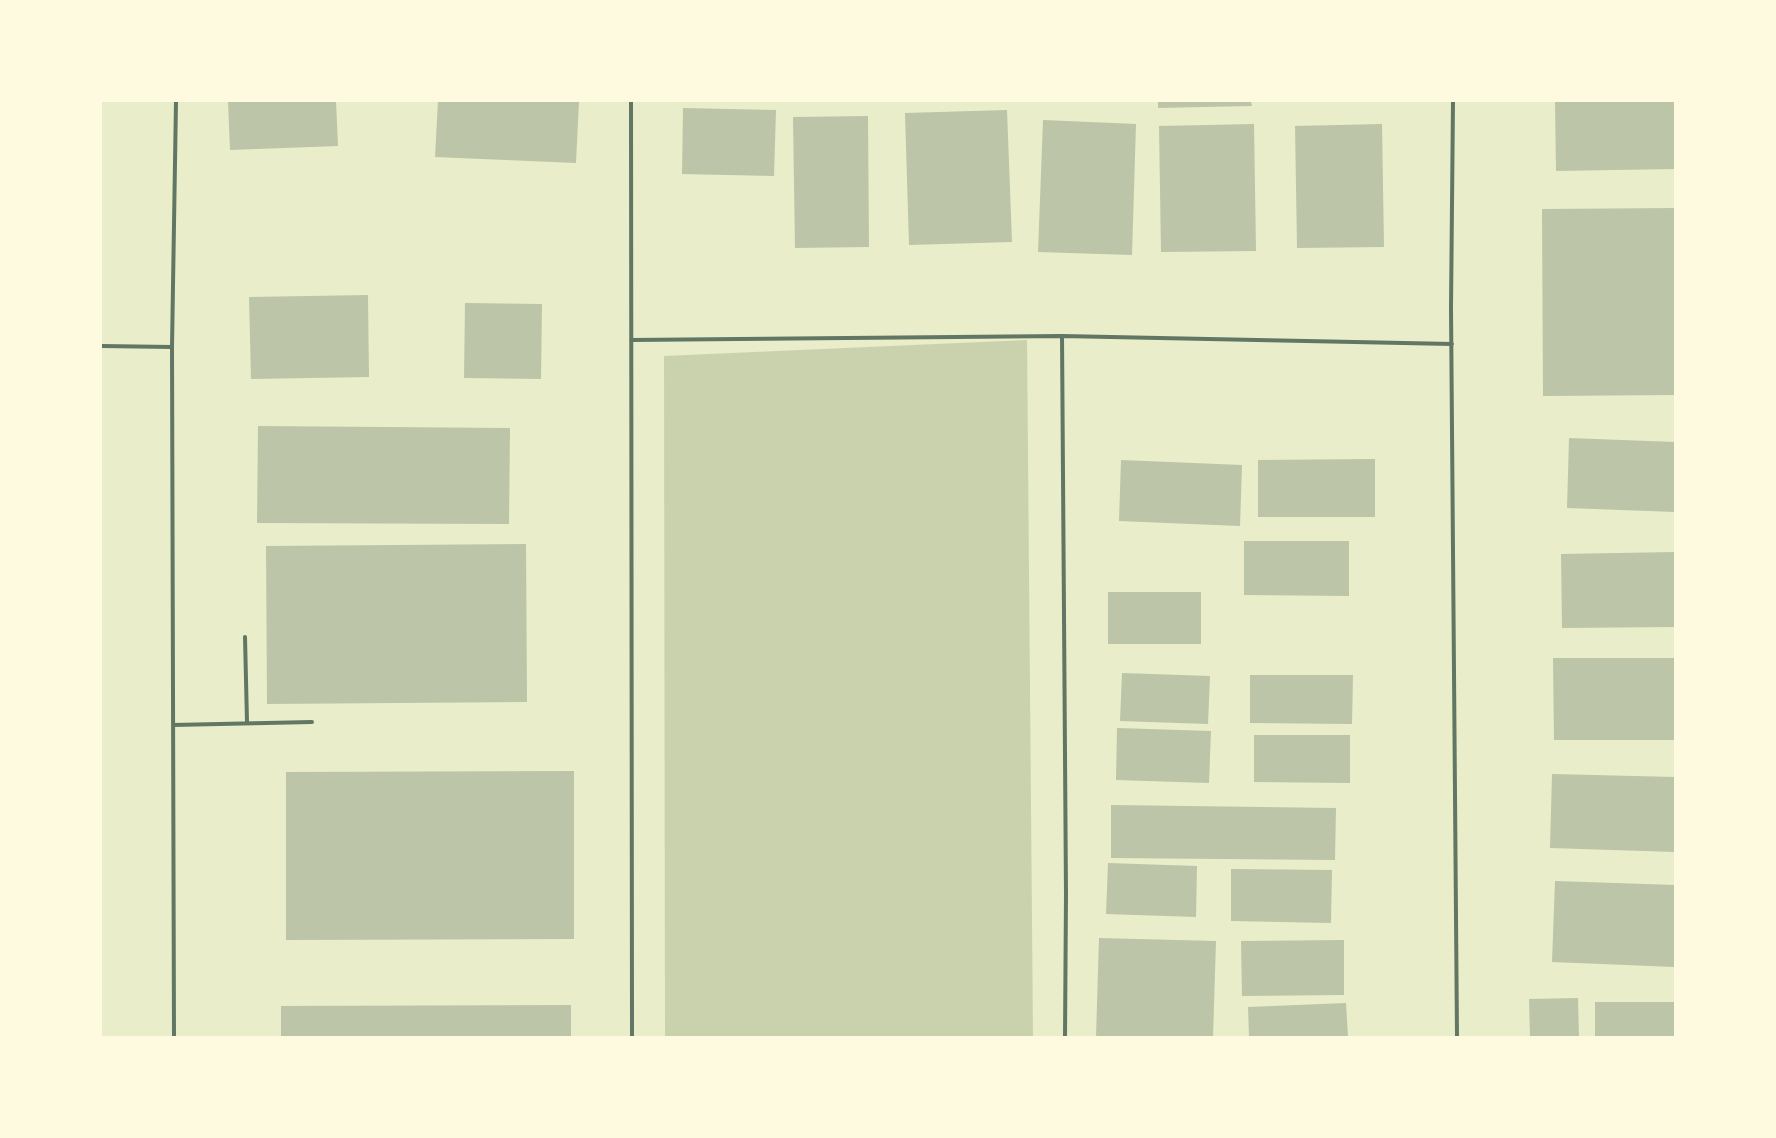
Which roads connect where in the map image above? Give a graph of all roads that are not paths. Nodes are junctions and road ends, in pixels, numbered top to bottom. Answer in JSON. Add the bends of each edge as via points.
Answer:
{"nodes":[{"id":1,"x":176,"y":101,"type":"edge"},
{"id":2,"x":630,"y":101,"type":"edge"},
{"id":3,"x":1453,"y":101,"type":"edge"},
{"id":4,"x":1062,"y":336,"type":"junction"},
{"id":5,"x":630,"y":340,"type":"junction"},
{"id":6,"x":1452,"y":344,"type":"junction"},
{"id":7,"x":101,"y":346,"type":"edge"},
{"id":8,"x":172,"y":347,"type":"junction"},
{"id":9,"x":245,"y":637,"type":"dead end"},
{"id":10,"x":247,"y":722,"type":"junction"},
{"id":11,"x":312,"y":722,"type":"dead end"},
{"id":12,"x":174,"y":725,"type":"junction"},
{"id":13,"x":174,"y":1037,"type":"edge"},
{"id":14,"x":632,"y":1037,"type":"edge"},
{"id":15,"x":1065,"y":1037,"type":"edge"},
{"id":16,"x":1457,"y":1037,"type":"edge"}],
"edges":[{"from":1,"to":8,"type":"lane"},
{"from":2,"to":5,"type":"lane"},
{"from":3,"to":6,"type":"lane"},
{"from":4,"to":5,"type":"lane"},
{"from":4,"to":6,"type":"lane"},
{"from":4,"to":15,"type":"lane"},
{"from":5,"to":14,"type":"lane"},
{"from":6,"to":16,"type":"lane"},
{"from":7,"to":8,"type":"lane"},
{"from":8,"to":12,"type":"lane"},
{"from":9,"to":10,"type":"lane"},
{"from":10,"to":11,"type":"lane"},
{"from":10,"to":12,"type":"lane"},
{"from":12,"to":13,"type":"lane"}]}
